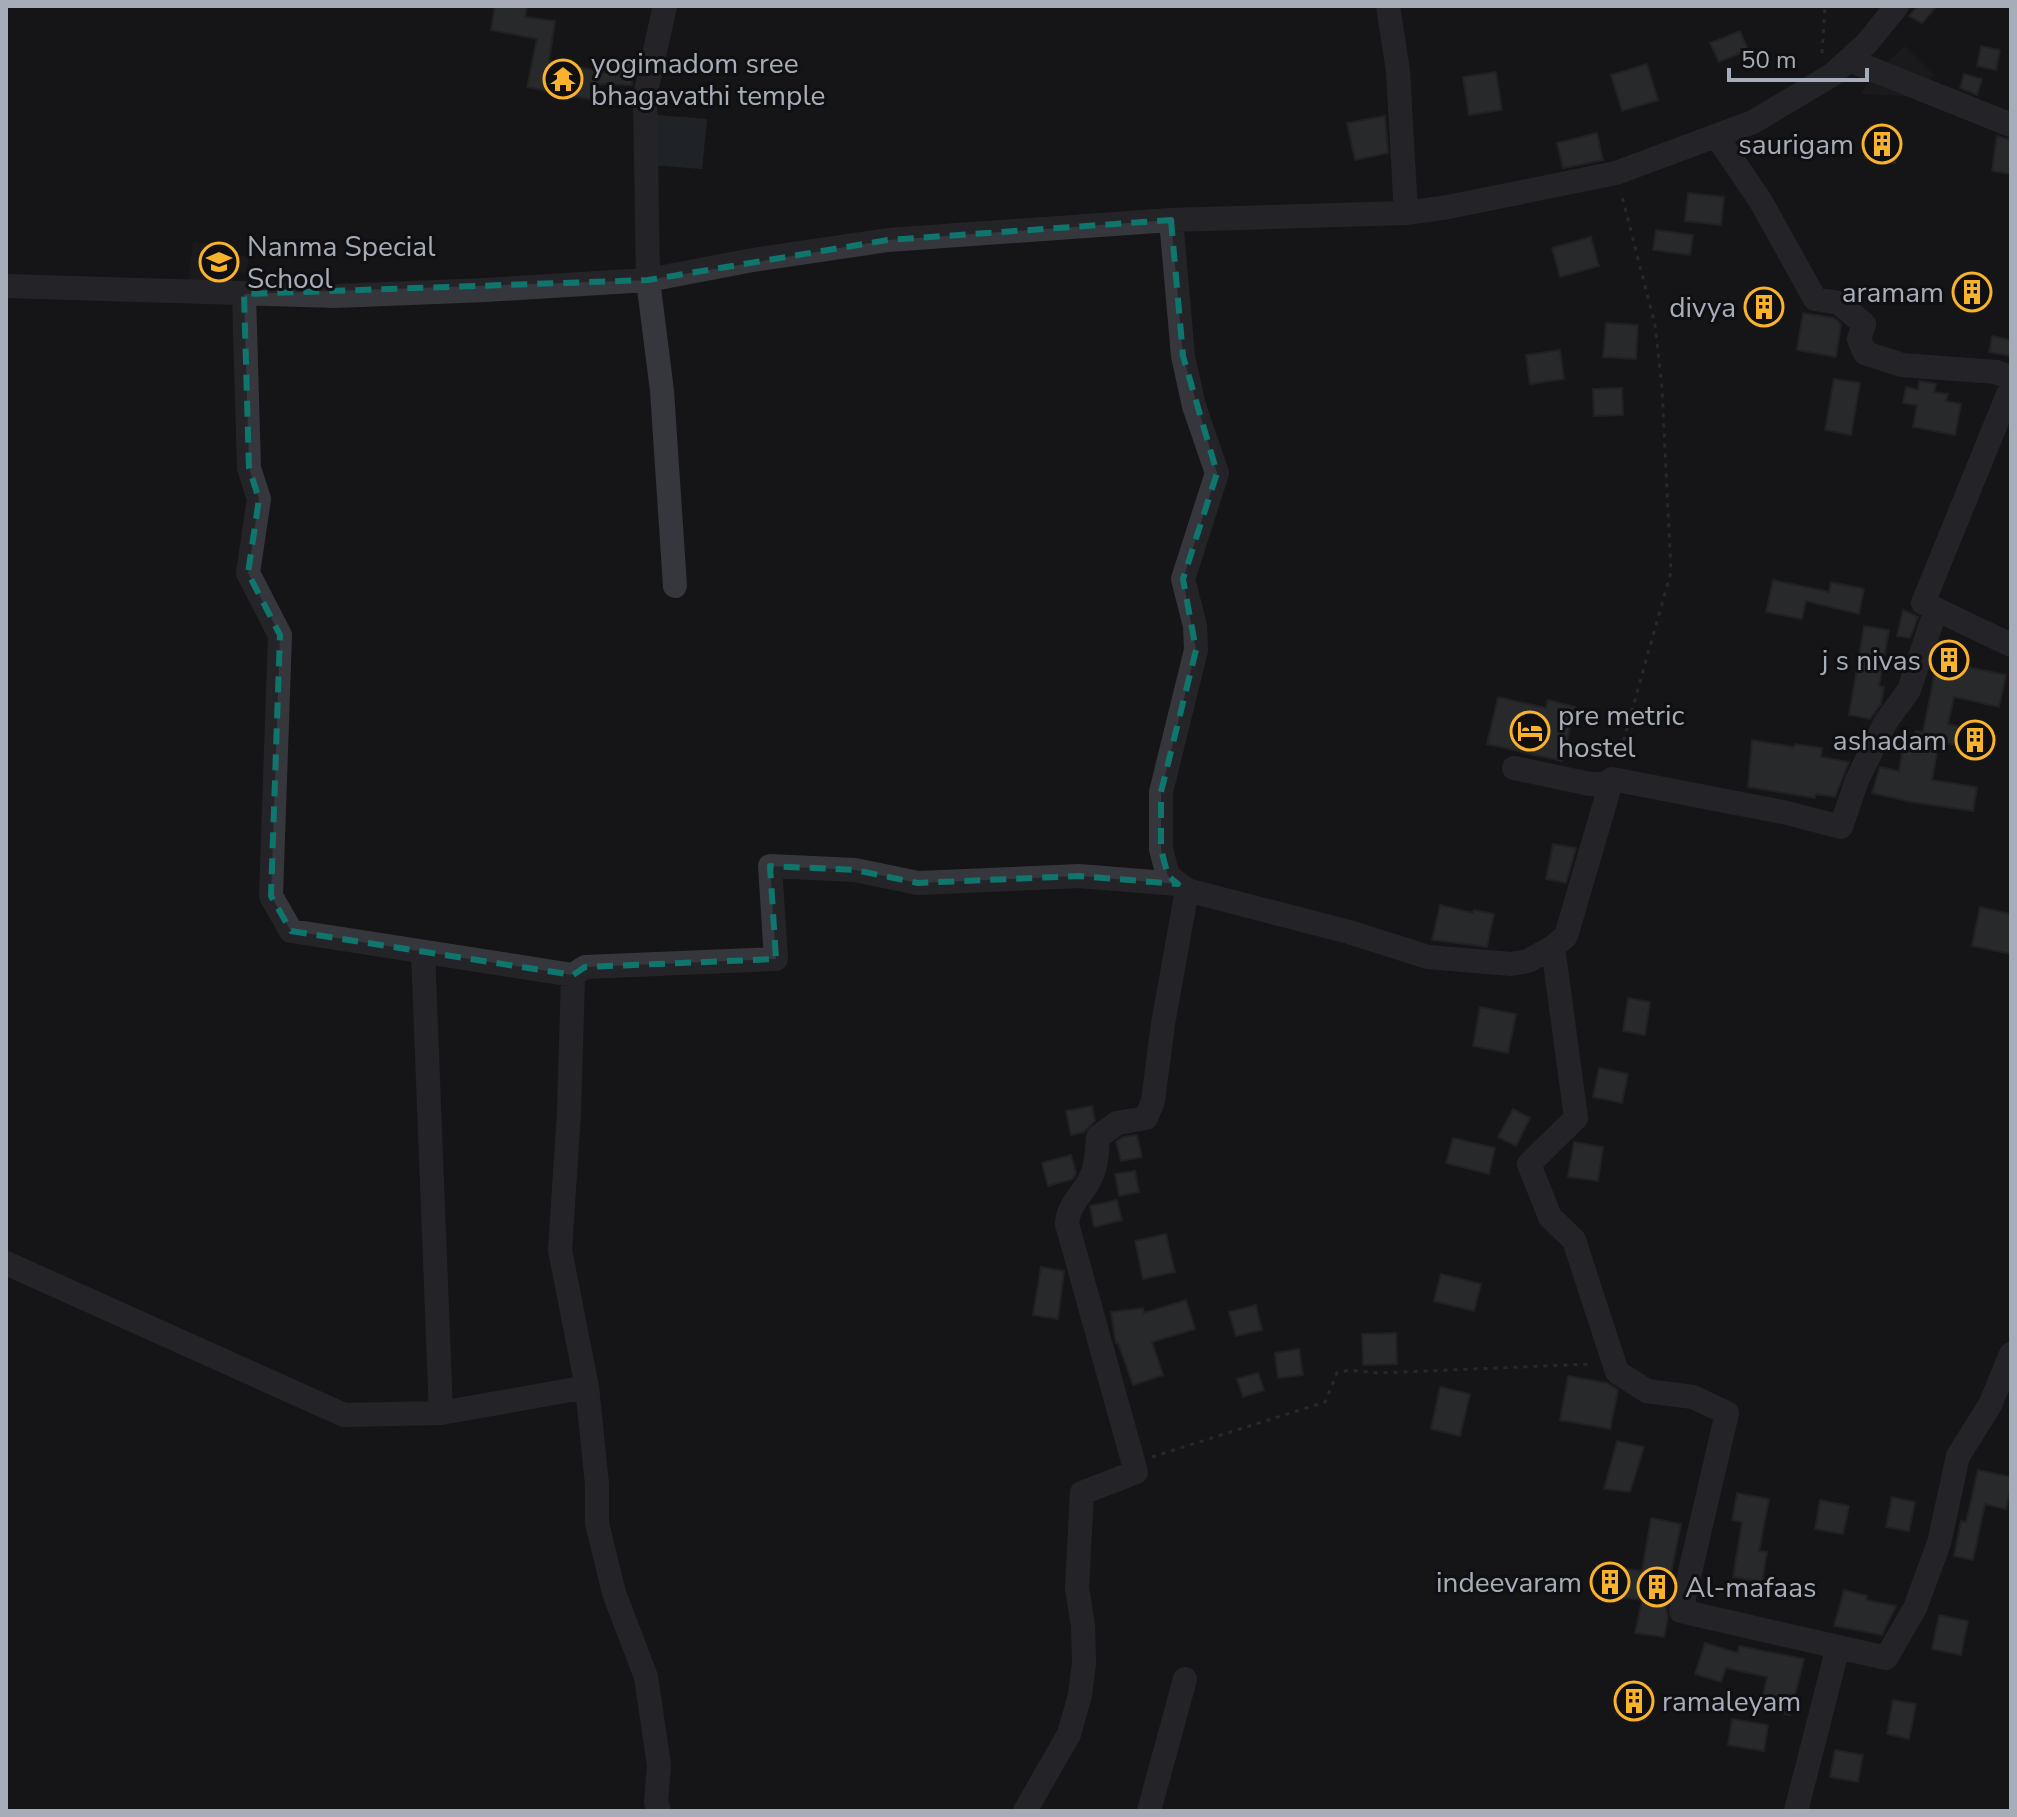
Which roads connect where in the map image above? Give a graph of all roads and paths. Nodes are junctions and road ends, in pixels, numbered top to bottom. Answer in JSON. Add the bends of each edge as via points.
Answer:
{"nodes":[{"id":1,"x":665,"y":6,"type":"edge"},
{"id":2,"x":1388,"y":6,"type":"edge"},
{"id":3,"x":1825,"y":6,"type":"edge"},
{"id":4,"x":1897,"y":6,"type":"edge"},
{"id":5,"x":1849,"y":60,"type":"junction"},
{"id":6,"x":1821,"y":81,"type":"junction"},
{"id":7,"x":2011,"y":125,"type":"edge"},
{"id":8,"x":1717,"y":137,"type":"junction"},
{"id":9,"x":1616,"y":173,"type":"junction"},
{"id":10,"x":1406,"y":213,"type":"junction"},
{"id":11,"x":1171,"y":220,"type":"junction"},
{"id":12,"x":648,"y":280,"type":"junction"},
{"id":13,"x":6,"y":286,"type":"edge"},
{"id":14,"x":244,"y":294,"type":"junction"},
{"id":15,"x":2011,"y":378,"type":"edge"},
{"id":16,"x":2011,"y":387,"type":"edge"},
{"id":17,"x":675,"y":586,"type":"dead end"},
{"id":18,"x":1936,"y":609,"type":"junction"},
{"id":19,"x":2011,"y":645,"type":"edge"},
{"id":20,"x":1514,"y":768,"type":"dead end"},
{"id":21,"x":1612,"y":782,"type":"junction"},
{"id":22,"x":1182,"y":887,"type":"junction"},
{"id":23,"x":1553,"y":947,"type":"junction"},
{"id":24,"x":423,"y":952,"type":"junction"},
{"id":25,"x":573,"y":975,"type":"junction"},
{"id":26,"x":6,"y":1263,"type":"edge"},
{"id":27,"x":2011,"y":1354,"type":"edge"},
{"id":28,"x":1615,"y":1364,"type":"junction"},
{"id":29,"x":587,"y":1387,"type":"junction"},
{"id":30,"x":441,"y":1413,"type":"junction"},
{"id":31,"x":1133,"y":1463,"type":"junction"},
{"id":32,"x":1838,"y":1647,"type":"junction"},
{"id":33,"x":1185,"y":1679,"type":"dead end"},
{"id":34,"x":659,"y":1811,"type":"edge"},
{"id":35,"x":1025,"y":1811,"type":"edge"},
{"id":36,"x":1149,"y":1811,"type":"edge"},
{"id":37,"x":1796,"y":1811,"type":"edge"}],
"edges":[{"from":1,"to":12,"type":"street","via":[[645,95]]},
{"from":2,"to":10,"type":"street","via":[[1398,71]]},
{"from":3,"to":6,"type":"path"},
{"from":4,"to":5,"type":"street"},
{"from":5,"to":6,"type":"street"},
{"from":5,"to":7,"type":"street"},
{"from":6,"to":8,"type":"street"},
{"from":8,"to":9,"type":"street"},
{"from":8,"to":15,"type":"street","via":[[1760,200],[1815,299],[1839,303],[1864,324],[1859,339],[1865,353],[1902,365],[1996,372]]},
{"from":9,"to":10,"type":"street"},
{"from":9,"to":21,"type":"path","via":[[1655,325],[1671,572]]},
{"from":10,"to":11,"type":"street"},
{"from":11,"to":12,"type":"street","via":[[888,240]]},
{"from":11,"to":22,"type":"street","via":[[1183,356],[1217,473],[1183,579],[1196,650],[1161,792],[1161,849],[1168,876]]},
{"from":12,"to":14,"type":"street","via":[[335,296]]},
{"from":12,"to":17,"type":"street","via":[[662,391]]},
{"from":13,"to":14,"type":"street"},
{"from":14,"to":24,"type":"street","via":[[249,468],[259,499],[248,573],[280,635],[271,896],[291,931]]},
{"from":16,"to":18,"type":"street","via":[[1923,603]]},
{"from":18,"to":19,"type":"street"},
{"from":18,"to":21,"type":"street","via":[[1909,690],[1885,723],[1841,827]]},
{"from":20,"to":21,"type":"street","via":[[1590,784]]},
{"from":21,"to":23,"type":"street","via":[[1566,936]]},
{"from":22,"to":23,"type":"street","via":[[1428,957],[1511,964]]},
{"from":22,"to":25,"type":"street","via":[[1079,876],[918,883],[855,870],[770,866],[776,959],[585,967]]},
{"from":22,"to":31,"type":"street","via":[[1153,1101],[1146,1118],[1117,1123],[1098,1137],[1090,1180],[1067,1214]]},
{"from":23,"to":28,"type":"street","via":[[1576,1118],[1529,1164],[1550,1217],[1574,1240]]},
{"from":24,"to":25,"type":"street"},
{"from":24,"to":30,"type":"street"},
{"from":25,"to":29,"type":"street","via":[[560,1250]]},
{"from":26,"to":30,"type":"street","via":[[344,1415]]},
{"from":27,"to":32,"type":"street","via":[[1990,1405],[1958,1456],[1939,1543],[1915,1608],[1886,1658]]},
{"from":28,"to":31,"type":"path","via":[[1349,1370],[1337,1373],[1325,1402]]},
{"from":28,"to":32,"type":"street","via":[[1617,1372],[1647,1391],[1693,1397],[1727,1413],[1681,1611]]},
{"from":29,"to":30,"type":"street"},
{"from":29,"to":34,"type":"street","via":[[597,1523],[614,1593],[646,1677],[659,1765]]},
{"from":31,"to":35,"type":"street","via":[[1136,1472],[1082,1493],[1077,1588],[1083,1626],[1080,1695],[1069,1734]]},
{"from":32,"to":37,"type":"street"},
{"from":33,"to":36,"type":"street"}]}
